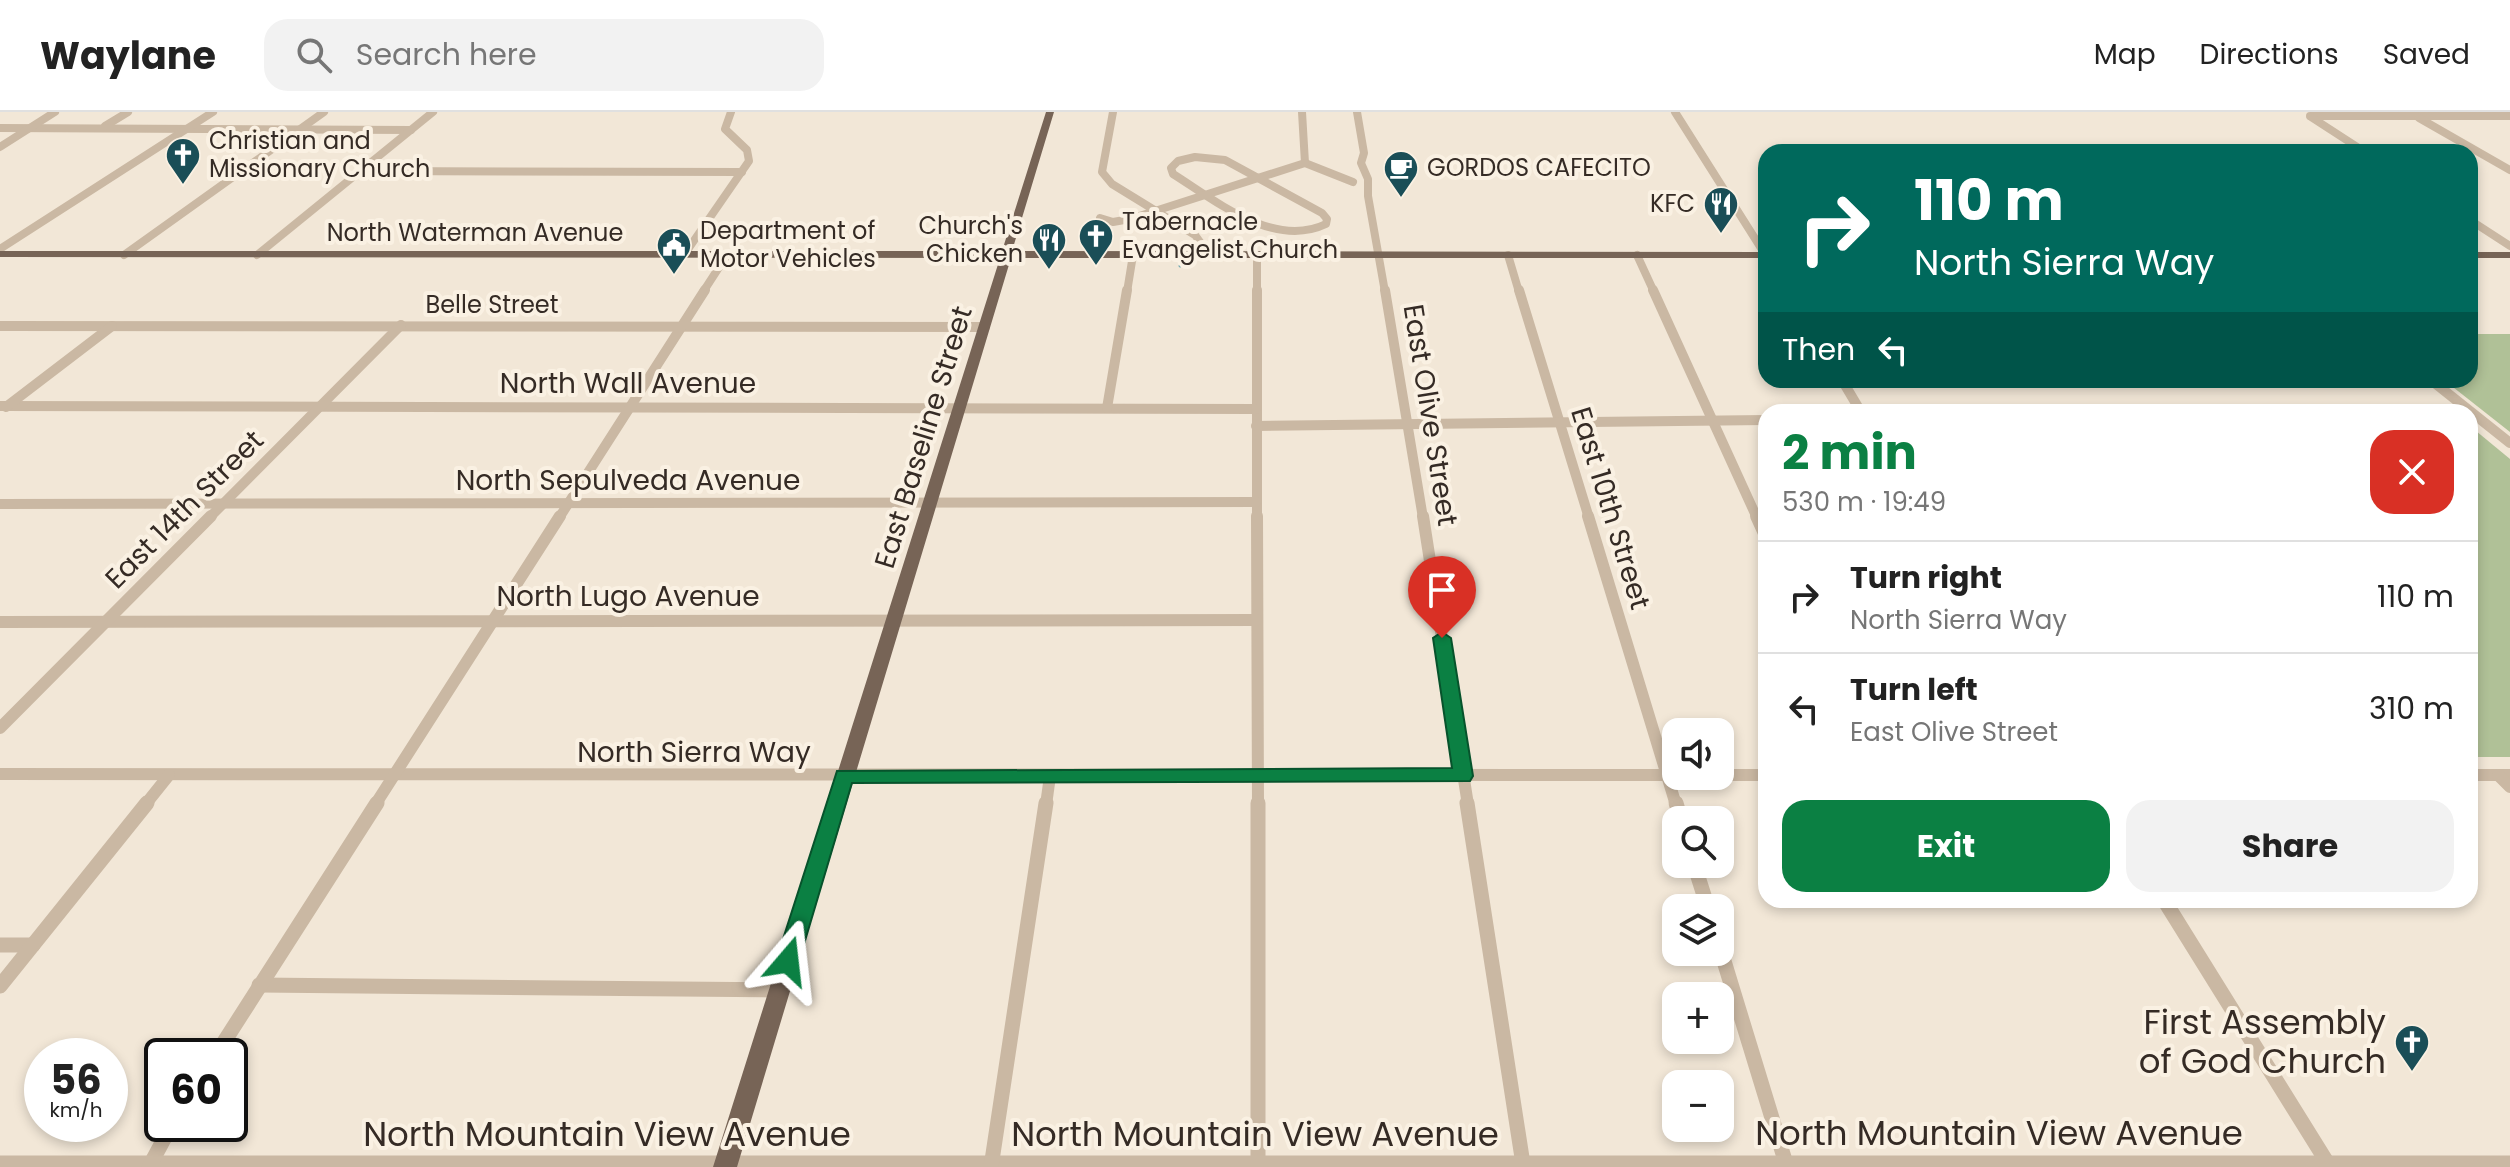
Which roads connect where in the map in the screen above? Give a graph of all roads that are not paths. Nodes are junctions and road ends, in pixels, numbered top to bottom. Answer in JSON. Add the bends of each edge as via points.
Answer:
{"nodes":[{"id":1,"x":55,"y":112,"type":"edge"},
{"id":2,"x":128,"y":112,"type":"edge"},
{"id":3,"x":213,"y":112,"type":"edge"},
{"id":4,"x":324,"y":112,"type":"edge"},
{"id":5,"x":433,"y":112,"type":"edge"},
{"id":6,"x":731,"y":112,"type":"edge"},
{"id":7,"x":1050,"y":112,"type":"edge"},
{"id":8,"x":1113,"y":112,"type":"edge"},
{"id":9,"x":1302,"y":112,"type":"edge"},
{"id":10,"x":1357,"y":112,"type":"edge"},
{"id":11,"x":1675,"y":112,"type":"edge"},
{"id":12,"x":2307,"y":114,"type":"edge"},
{"id":13,"x":2417,"y":116,"type":"junction"},
{"id":14,"x":2510,"y":116,"type":"edge"},
{"id":15,"x":103,"y":127,"type":"junction"},
{"id":16,"x":0,"y":128,"type":"edge"},
{"id":17,"x":34,"y":128,"type":"junction"},
{"id":18,"x":185,"y":130,"type":"junction"},
{"id":19,"x":299,"y":130,"type":"junction"},
{"id":20,"x":411,"y":130,"type":"junction"},
{"id":21,"x":2353,"y":144,"type":"edge"},
{"id":22,"x":2465,"y":144,"type":"edge"},
{"id":23,"x":0,"y":147,"type":"edge"},
{"id":24,"x":2478,"y":151,"type":"edge"},
{"id":25,"x":1305,"y":163,"type":"junction"},
{"id":26,"x":2510,"y":170,"type":"edge"},
{"id":27,"x":362,"y":171,"type":"junction"},
{"id":28,"x":742,"y":172,"type":"junction"},
{"id":29,"x":1261,"y":180,"type":"junction"},
{"id":30,"x":1353,"y":182,"type":"dead end"},
{"id":31,"x":1210,"y":195,"type":"junction"},
{"id":32,"x":1158,"y":211,"type":"junction"},
{"id":33,"x":1104,"y":219,"type":"dead end"},
{"id":34,"x":2478,"y":225,"type":"edge"},
{"id":35,"x":1758,"y":242,"type":"edge"},
{"id":36,"x":2510,"y":246,"type":"edge"},
{"id":37,"x":1,"y":253,"type":"edge"},
{"id":38,"x":124,"y":255,"type":"junction"},
{"id":39,"x":257,"y":255,"type":"junction"},
{"id":40,"x":684,"y":255,"type":"junction"},
{"id":41,"x":727,"y":255,"type":"junction"},
{"id":42,"x":1007,"y":255,"type":"junction"},
{"id":43,"x":1133,"y":255,"type":"junction"},
{"id":44,"x":1204,"y":255,"type":"junction"},
{"id":45,"x":1257,"y":255,"type":"junction"},
{"id":46,"x":1380,"y":255,"type":"junction"},
{"id":47,"x":1508,"y":255,"type":"junction"},
{"id":48,"x":1637,"y":255,"type":"junction"},
{"id":49,"x":1758,"y":255,"type":"edge"},
{"id":50,"x":2478,"y":255,"type":"edge"},
{"id":51,"x":2510,"y":255,"type":"edge"},
{"id":52,"x":112,"y":325,"type":"junction"},
{"id":53,"x":401,"y":325,"type":"junction"},
{"id":54,"x":682,"y":325,"type":"junction"},
{"id":55,"x":0,"y":326,"type":"edge"},
{"id":56,"x":985,"y":327,"type":"junction"},
{"id":57,"x":2441,"y":388,"type":"edge"},
{"id":58,"x":2461,"y":404,"type":"edge"},
{"id":59,"x":321,"y":407,"type":"junction"},
{"id":60,"x":629,"y":407,"type":"junction"},
{"id":61,"x":2,"y":408,"type":"edge"},
{"id":62,"x":960,"y":408,"type":"junction"},
{"id":63,"x":1107,"y":408,"type":"junction"},
{"id":64,"x":1256,"y":409,"type":"junction"},
{"id":65,"x":2478,"y":417,"type":"edge"},
{"id":66,"x":1711,"y":420,"type":"junction"},
{"id":67,"x":1758,"y":420,"type":"edge"},
{"id":68,"x":1560,"y":422,"type":"junction"},
{"id":69,"x":1409,"y":425,"type":"junction"},
{"id":70,"x":1256,"y":426,"type":"junction"},
{"id":71,"x":2510,"y":443,"type":"edge"},
{"id":72,"x":1256,"y":502,"type":"junction"},
{"id":73,"x":567,"y":503,"type":"junction"},
{"id":74,"x":0,"y":504,"type":"edge"},
{"id":75,"x":224,"y":504,"type":"junction"},
{"id":76,"x":930,"y":504,"type":"junction"},
{"id":77,"x":1758,"y":521,"type":"edge"},
{"id":78,"x":493,"y":619,"type":"junction"},
{"id":79,"x":893,"y":620,"type":"junction"},
{"id":80,"x":1256,"y":620,"type":"junction"},
{"id":81,"x":0,"y":622,"type":"edge"},
{"id":82,"x":104,"y":622,"type":"junction"},
{"id":83,"x":0,"y":728,"type":"edge"},
{"id":84,"x":1662,"y":743,"type":"edge"},
{"id":85,"x":0,"y":774,"type":"edge"},
{"id":86,"x":169,"y":775,"type":"junction"},
{"id":87,"x":393,"y":775,"type":"junction"},
{"id":88,"x":1662,"y":775,"type":"edge"},
{"id":89,"x":1734,"y":775,"type":"edge"},
{"id":90,"x":1758,"y":775,"type":"edge"},
{"id":91,"x":2478,"y":775,"type":"edge"},
{"id":92,"x":2504,"y":775,"type":"edge"},
{"id":93,"x":844,"y":776,"type":"junction"},
{"id":94,"x":1050,"y":776,"type":"junction"},
{"id":95,"x":1256,"y":776,"type":"junction"},
{"id":96,"x":1463,"y":776,"type":"junction"},
{"id":97,"x":2510,"y":787,"type":"edge"},
{"id":98,"x":2169,"y":908,"type":"edge"},
{"id":99,"x":0,"y":945,"type":"edge"},
{"id":100,"x":33,"y":945,"type":"junction"},
{"id":101,"x":1725,"y":966,"type":"edge"},
{"id":102,"x":259,"y":985,"type":"junction"},
{"id":103,"x":0,"y":986,"type":"edge"},
{"id":104,"x":779,"y":990,"type":"junction"},
{"id":105,"x":226,"y":1038,"type":"edge"},
{"id":106,"x":162,"y":1142,"type":"edge"},
{"id":107,"x":0,"y":1163,"type":"edge"},
{"id":108,"x":2510,"y":1163,"type":"edge"},
{"id":109,"x":1523,"y":1164,"type":"junction"},
{"id":110,"x":150,"y":1165,"type":"edge"},
{"id":111,"x":991,"y":1165,"type":"edge"},
{"id":112,"x":1258,"y":1165,"type":"edge"},
{"id":113,"x":1786,"y":1165,"type":"edge"},
{"id":114,"x":2329,"y":1165,"type":"edge"},
{"id":115,"x":725,"y":1166,"type":"edge"}],
"edges":[{"from":1,"to":17,"type":"street"},
{"from":2,"to":15,"type":"street"},
{"from":3,"to":18,"type":"street"},
{"from":4,"to":19,"type":"street"},
{"from":5,"to":20,"type":"street"},
{"from":6,"to":28,"type":"street","via":[[725,129],[750,156]]},
{"from":7,"to":42,"type":"main road","name":"East Baseline Street"},
{"from":8,"to":32,"type":"street","via":[[1102,172],[1112,184]]},
{"from":9,"to":25,"type":"street"},
{"from":10,"to":46,"type":"street","name":"East Olive Street","via":[[1361,163]]},
{"from":11,"to":35,"type":"street"},
{"from":12,"to":13,"type":"street"},
{"from":12,"to":21,"type":"street"},
{"from":13,"to":14,"type":"street"},
{"from":13,"to":22,"type":"street"},
{"from":15,"to":17,"type":"street"},
{"from":15,"to":18,"type":"street"},
{"from":16,"to":17,"type":"street"},
{"from":17,"to":23,"type":"street"},
{"from":18,"to":19,"type":"street"},
{"from":18,"to":37,"type":"street"},
{"from":19,"to":20,"type":"street"},
{"from":19,"to":38,"type":"street"},
{"from":20,"to":27,"type":"street"},
{"from":24,"to":26,"type":"street"},
{"from":25,"to":29,"type":"street"},
{"from":25,"to":30,"type":"street"},
{"from":27,"to":28,"type":"street"},
{"from":27,"to":39,"type":"street"},
{"from":28,"to":40,"type":"street"},
{"from":29,"to":31,"type":"street"},
{"from":29,"to":31,"type":"street","via":[[1213,157],[1189,158],[1172,166],[1173,174]]},
{"from":29,"to":31,"type":"street","via":[[1322,213],[1326,224],[1306,233],[1280,232]]},
{"from":31,"to":32,"type":"street"},
{"from":32,"to":33,"type":"street","via":[[1122,222]]},
{"from":32,"to":44,"type":"street","via":[[1201,240]]},
{"from":34,"to":36,"type":"street"},
{"from":37,"to":38,"type":"main road","name":"North Waterman Avenue"},
{"from":38,"to":39,"type":"main road","name":"North Waterman Avenue"},
{"from":39,"to":40,"type":"main road","name":"North Waterman Avenue"},
{"from":40,"to":41,"type":"main road","name":"North Waterman Avenue"},
{"from":41,"to":42,"type":"main road","name":"North Waterman Avenue"},
{"from":41,"to":54,"type":"street"},
{"from":42,"to":43,"type":"main road","name":"North Waterman Avenue"},
{"from":42,"to":56,"type":"main road","name":"East Baseline Street"},
{"from":43,"to":44,"type":"main road","name":"North Waterman Avenue"},
{"from":43,"to":63,"type":"street"},
{"from":44,"to":45,"type":"main road","name":"North Waterman Avenue"},
{"from":45,"to":46,"type":"main road","name":"North Waterman Avenue"},
{"from":45,"to":64,"type":"street"},
{"from":46,"to":47,"type":"main road","name":"North Waterman Avenue"},
{"from":46,"to":69,"type":"street","name":"East Olive Street"},
{"from":47,"to":48,"type":"main road","name":"North Waterman Avenue"},
{"from":47,"to":68,"type":"street","name":"East 10th Street"},
{"from":48,"to":49,"type":"main road","name":"North Waterman Avenue"},
{"from":48,"to":66,"type":"street"},
{"from":50,"to":51,"type":"main road"},
{"from":52,"to":53,"type":"street","name":"Belle Street"},
{"from":52,"to":55,"type":"street","name":"Belle Street"},
{"from":52,"to":61,"type":"street"},
{"from":53,"to":54,"type":"street","name":"Belle Street"},
{"from":53,"to":59,"type":"street","name":"East 14th Street"},
{"from":54,"to":56,"type":"street","name":"Belle Street"},
{"from":54,"to":60,"type":"street"},
{"from":56,"to":62,"type":"main road","name":"East Baseline Street"},
{"from":57,"to":58,"type":"street"},
{"from":59,"to":60,"type":"street","name":"North Wall Avenue"},
{"from":59,"to":61,"type":"street","name":"North Wall Avenue"},
{"from":59,"to":75,"type":"street","name":"East 14th Street"},
{"from":60,"to":62,"type":"street","name":"North Wall Avenue"},
{"from":60,"to":73,"type":"street"},
{"from":62,"to":63,"type":"street","name":"North Wall Avenue"},
{"from":62,"to":76,"type":"main road","name":"East Baseline Street"},
{"from":63,"to":64,"type":"street","name":"North Wall Avenue"},
{"from":64,"to":70,"type":"street"},
{"from":65,"to":71,"type":"street"},
{"from":66,"to":67,"type":"street"},
{"from":66,"to":68,"type":"street"},
{"from":66,"to":77,"type":"street"},
{"from":68,"to":69,"type":"street"},
{"from":68,"to":84,"type":"street","name":"East 10th Street"},
{"from":69,"to":70,"type":"street"},
{"from":69,"to":96,"type":"street","name":"East Olive Street"},
{"from":70,"to":72,"type":"street"},
{"from":72,"to":76,"type":"street","name":"North Sepulveda Avenue"},
{"from":72,"to":80,"type":"street"},
{"from":73,"to":75,"type":"street","name":"North Sepulveda Avenue"},
{"from":73,"to":76,"type":"street","name":"North Sepulveda Avenue"},
{"from":73,"to":78,"type":"street"},
{"from":74,"to":75,"type":"street","name":"North Sepulveda Avenue"},
{"from":75,"to":82,"type":"street","name":"East 14th Street"},
{"from":76,"to":79,"type":"main road","name":"East Baseline Street"},
{"from":78,"to":79,"type":"street","name":"North Lugo Avenue"},
{"from":78,"to":82,"type":"street","name":"North Lugo Avenue"},
{"from":78,"to":87,"type":"street"},
{"from":79,"to":80,"type":"street","name":"North Lugo Avenue"},
{"from":79,"to":93,"type":"main road","name":"East Baseline Street"},
{"from":80,"to":95,"type":"street"},
{"from":81,"to":82,"type":"street","name":"North Lugo Avenue"},
{"from":82,"to":83,"type":"street","name":"East 14th Street"},
{"from":85,"to":86,"type":"street","name":"North Sierra Way"},
{"from":86,"to":87,"type":"street","name":"North Sierra Way"},
{"from":86,"to":100,"type":"street"},
{"from":87,"to":93,"type":"street","name":"North Sierra Way"},
{"from":87,"to":102,"type":"street"},
{"from":88,"to":96,"type":"street","name":"North Sierra Way"},
{"from":89,"to":90,"type":"street"},
{"from":91,"to":92,"type":"street"},
{"from":92,"to":97,"type":"street"},
{"from":93,"to":94,"type":"street","name":"North Sierra Way"},
{"from":93,"to":104,"type":"main road","name":"East Baseline Street"},
{"from":94,"to":95,"type":"street","name":"North Sierra Way"},
{"from":94,"to":111,"type":"street"},
{"from":95,"to":96,"type":"street","name":"North Sierra Way"},
{"from":95,"to":112,"type":"street"},
{"from":96,"to":109,"type":"street","name":"East Olive Street"},
{"from":98,"to":114,"type":"street"},
{"from":99,"to":100,"type":"street"},
{"from":100,"to":103,"type":"street"},
{"from":101,"to":113,"type":"street"},
{"from":102,"to":104,"type":"street"},
{"from":102,"to":105,"type":"street"},
{"from":104,"to":115,"type":"main road","name":"East Baseline Street"},
{"from":106,"to":110,"type":"street"},
{"from":107,"to":110,"type":"street","name":"North Mountain View Avenue"},
{"from":108,"to":114,"type":"street","name":"North Mountain View Avenue"},
{"from":109,"to":112,"type":"street","name":"North Mountain View Avenue"},
{"from":109,"to":113,"type":"street","name":"North Mountain View Avenue"},
{"from":110,"to":115,"type":"street","name":"North Mountain View Avenue"},
{"from":111,"to":112,"type":"street","name":"North Mountain View Avenue"},
{"from":111,"to":115,"type":"street","name":"North Mountain View Avenue"},
{"from":113,"to":114,"type":"street","name":"North Mountain View Avenue"}]}
